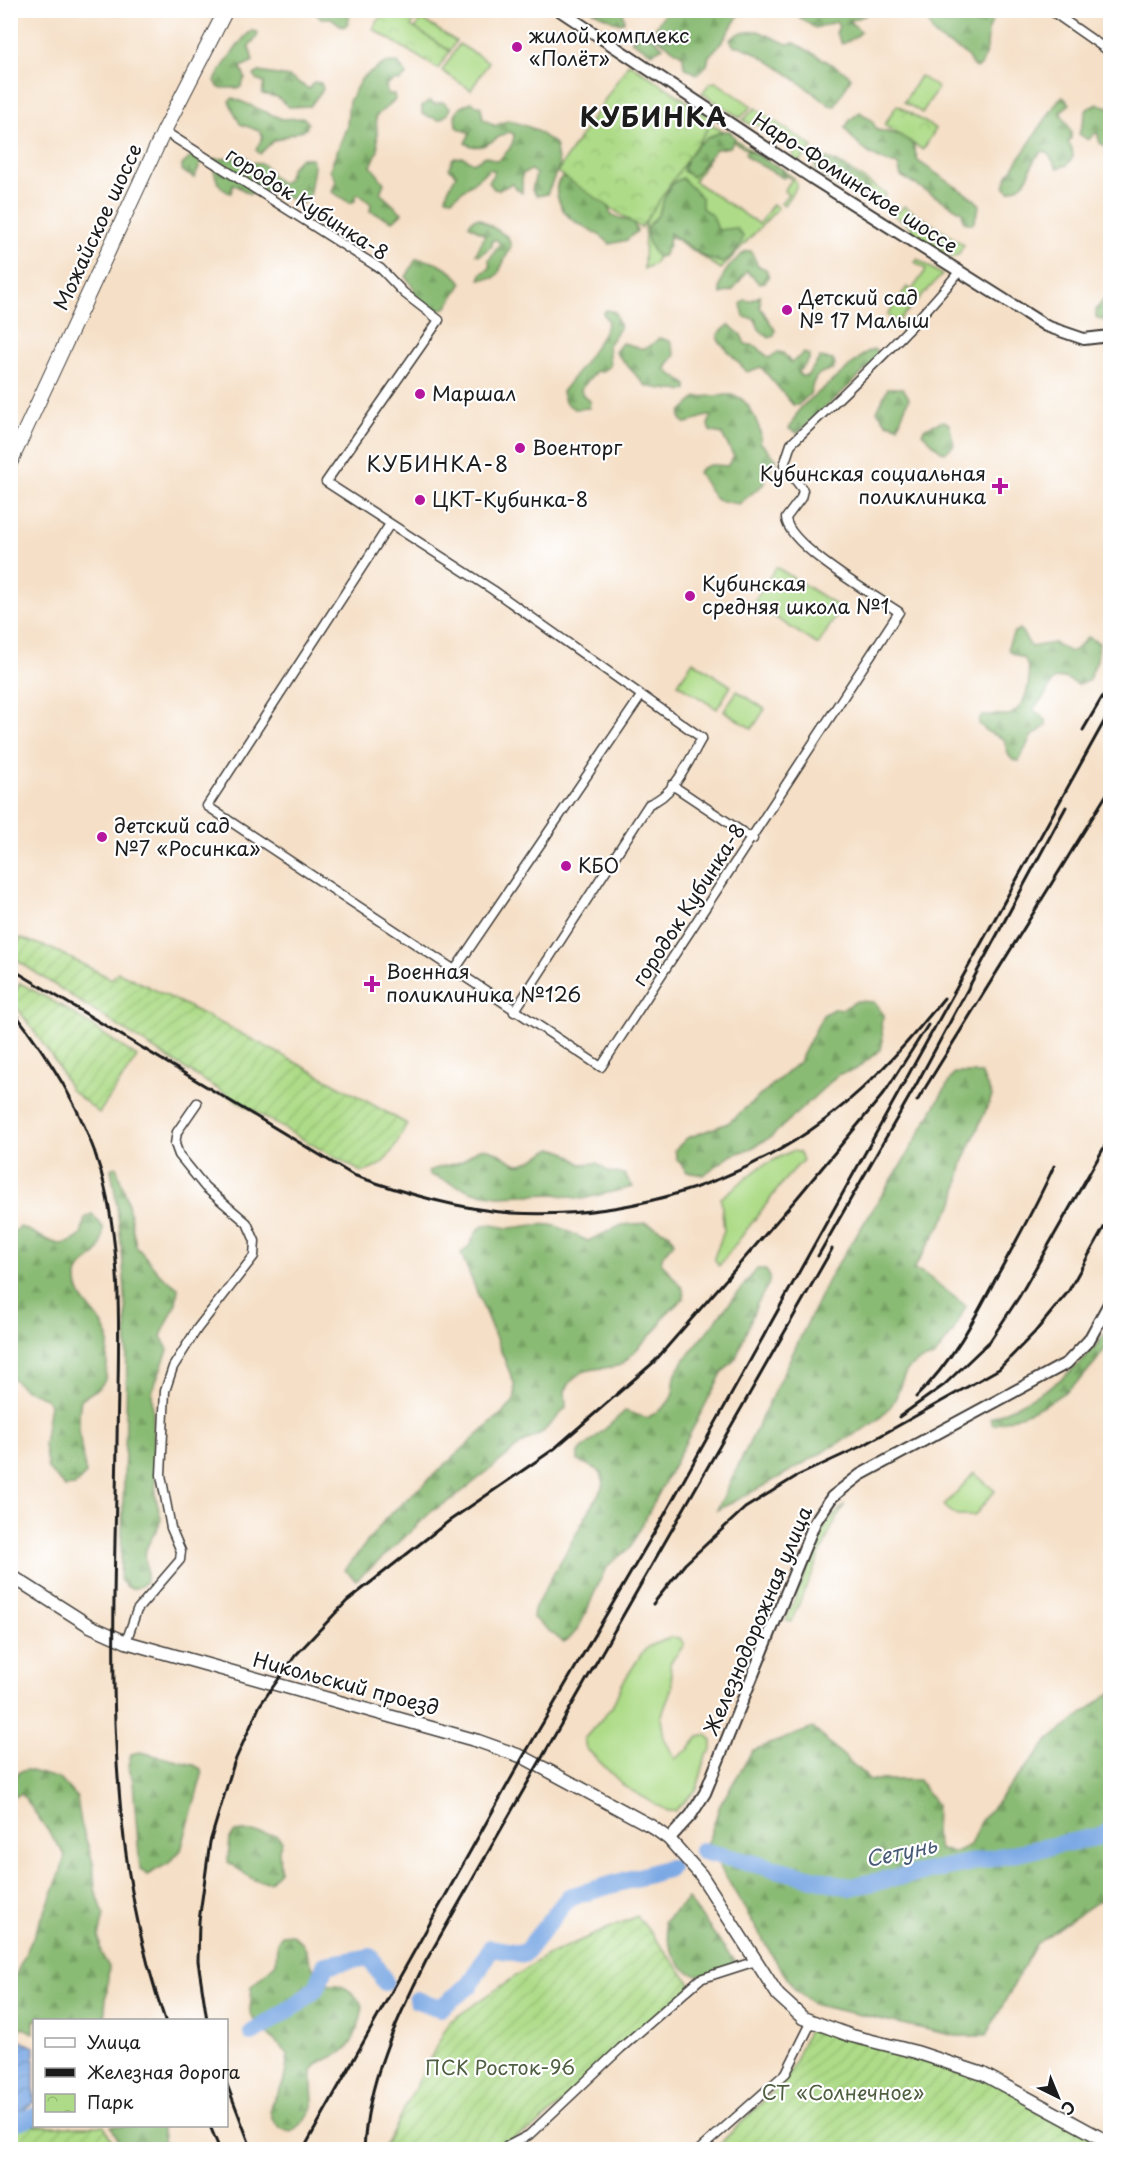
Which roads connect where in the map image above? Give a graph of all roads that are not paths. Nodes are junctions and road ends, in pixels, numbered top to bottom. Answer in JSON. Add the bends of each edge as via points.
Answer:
{"nodes":[{"id":1,"x":226,"y":10,"type":"edge"},
{"id":2,"x":560,"y":10,"type":"edge"},
{"id":3,"x":1050,"y":10,"type":"edge"},
{"id":4,"x":1110,"y":52,"type":"edge"},
{"id":5,"x":164,"y":131,"type":"junction"},
{"id":6,"x":958,"y":272,"type":"junction"},
{"id":7,"x":1110,"y":336,"type":"edge"},
{"id":8,"x":10,"y":463,"type":"edge"},
{"id":9,"x":390,"y":524,"type":"junction"},
{"id":10,"x":641,"y":696,"type":"junction"},
{"id":11,"x":672,"y":785,"type":"junction"},
{"id":12,"x":753,"y":839,"type":"junction"},
{"id":13,"x":454,"y":971,"type":"junction"},
{"id":14,"x":514,"y":1012,"type":"junction"},
{"id":15,"x":197,"y":1104,"type":"dead end"},
{"id":16,"x":1110,"y":1302,"type":"edge"},
{"id":17,"x":10,"y":1575,"type":"edge"},
{"id":18,"x":126,"y":1642,"type":"junction"},
{"id":19,"x":669,"y":1839,"type":"junction"},
{"id":20,"x":756,"y":1961,"type":"junction"},
{"id":21,"x":811,"y":2022,"type":"junction"},
{"id":22,"x":1110,"y":2143,"type":"edge"},
{"id":23,"x":500,"y":2150,"type":"edge"},
{"id":24,"x":699,"y":2150,"type":"edge"}],
"edges":[{"from":1,"to":5,"type":"main road","name":"Можайское шоссе"},
{"from":2,"to":6,"type":"street","name":"Наро-Фоминское шоссе"},
{"from":3,"to":4,"type":"street"},
{"from":5,"to":8,"type":"main road","name":"Можайское шоссе"},
{"from":5,"to":9,"type":"street","name":"городок Кубинка-8","via":[[381,269],[439,320],[326,482]]},
{"from":6,"to":7,"type":"street","name":"Наро-Фоминское шоссе","via":[[1046,326],[1084,339]]},
{"from":6,"to":12,"type":"street","name":"городок Кубинка-8","via":[[933,305],[791,444],[784,465],[803,490],[786,518],[790,531],[815,556],[899,612]]},
{"from":9,"to":10,"type":"street","name":"городок Кубинка-8","via":[[493,590]]},
{"from":9,"to":13,"type":"street","name":"городок Кубинка-8","via":[[207,806]]},
{"from":10,"to":11,"type":"street","name":"городок Кубинка-8","via":[[702,738]]},
{"from":10,"to":13,"type":"street"},
{"from":11,"to":12,"type":"street"},
{"from":11,"to":14,"type":"street","via":[[649,804]]},
{"from":12,"to":14,"type":"street","name":"городок Кубинка-8","via":[[601,1067]]},
{"from":13,"to":14,"type":"street","name":"городок Кубинка-8"},
{"from":15,"to":18,"type":"street","via":[[177,1132],[179,1155],[205,1187],[247,1223],[255,1241],[254,1256],[197,1329],[173,1367],[165,1391],[161,1475],[180,1560],[137,1610]]},
{"from":16,"to":19,"type":"street","name":"Железнодорожная улица","via":[[1089,1340],[1057,1371],[860,1475],[832,1497],[816,1522],[705,1793]]},
{"from":17,"to":18,"type":"main road","name":"Никольский проезд","via":[[90,1626]]},
{"from":18,"to":19,"type":"main road","name":"Никольский проезд","via":[[506,1750]]},
{"from":19,"to":20,"type":"main road","name":"Никольский проезд","via":[[701,1875]]},
{"from":20,"to":21,"type":"main road","name":"Никольский проезд","via":[[782,2000]]},
{"from":20,"to":23,"type":"street","via":[[700,1979],[529,2135]]},
{"from":21,"to":22,"type":"main road","name":"Никольский проезд","via":[[983,2073]]},
{"from":21,"to":24,"type":"street","via":[[786,2073]]}]}
